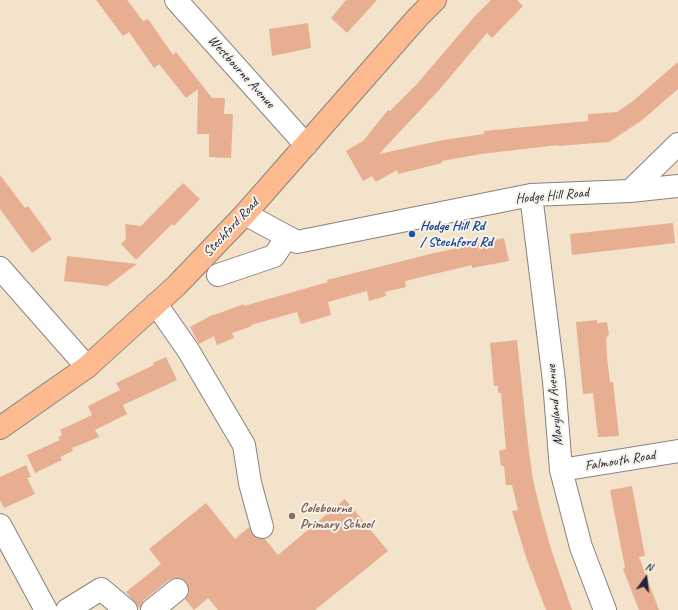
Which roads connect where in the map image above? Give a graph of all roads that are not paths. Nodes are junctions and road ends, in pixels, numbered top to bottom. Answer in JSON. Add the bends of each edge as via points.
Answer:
{"nodes":[{"id":1,"x":176,"y":0,"type":"edge"},
{"id":2,"x":435,"y":0,"type":"edge"},
{"id":3,"x":678,"y":144,"type":"edge"},
{"id":4,"x":306,"y":145,"type":"junction"},
{"id":5,"x":678,"y":186,"type":"edge"},
{"id":6,"x":630,"y":191,"type":"junction"},
{"id":7,"x":531,"y":195,"type":"junction"},
{"id":8,"x":245,"y":214,"type":"junction"},
{"id":9,"x":287,"y":237,"type":"junction"},
{"id":10,"x":0,"y":268,"type":"edge"},
{"id":11,"x":218,"y":275,"type":"dead end"},
{"id":12,"x":156,"y":304,"type":"junction"},
{"id":13,"x":87,"y":367,"type":"junction"},
{"id":14,"x":0,"y":428,"type":"edge"},
{"id":15,"x":678,"y":451,"type":"edge"},
{"id":16,"x":562,"y":470,"type":"junction"},
{"id":17,"x":0,"y":525,"type":"edge"},
{"id":18,"x":262,"y":527,"type":"dead end"},
{"id":19,"x":177,"y":590,"type":"dead end"},
{"id":20,"x":46,"y":610,"type":"edge"},
{"id":21,"x":67,"y":610,"type":"edge"},
{"id":22,"x":126,"y":610,"type":"edge"},
{"id":23,"x":152,"y":610,"type":"edge"},
{"id":24,"x":605,"y":610,"type":"edge"}],
"edges":[{"from":1,"to":4,"type":"street","name":"Westbourne Avenue"},
{"from":2,"to":4,"type":"main road","name":"Stechford Road"},
{"from":3,"to":6,"type":"street"},
{"from":4,"to":8,"type":"main road","name":"Stechford Road"},
{"from":5,"to":6,"type":"street","name":"Hodge Hill Road"},
{"from":6,"to":7,"type":"street","name":"Hodge Hill Road"},
{"from":7,"to":9,"type":"street","name":"Hodge Hill Road","via":[[297,242]]},
{"from":7,"to":16,"type":"street","name":"Maryland Avenue","via":[[554,381]]},
{"from":8,"to":9,"type":"street","name":"Hodge Hill Road"},
{"from":8,"to":12,"type":"main road","name":"Stechford Road"},
{"from":9,"to":11,"type":"street","via":[[274,256]]},
{"from":10,"to":13,"type":"street"},
{"from":12,"to":13,"type":"main road","name":"Stechford Road"},
{"from":12,"to":18,"type":"street","via":[[188,350],[244,445],[250,484]]},
{"from":13,"to":14,"type":"main road","name":"Stechford Road"},
{"from":15,"to":16,"type":"street","name":"Falmouth Road"},
{"from":16,"to":24,"type":"street","name":"Maryland Avenue","via":[[580,547]]},
{"from":17,"to":20,"type":"street"},
{"from":19,"to":23,"type":"street"},
{"from":21,"to":22,"type":"street","via":[[101,589]]}]}
